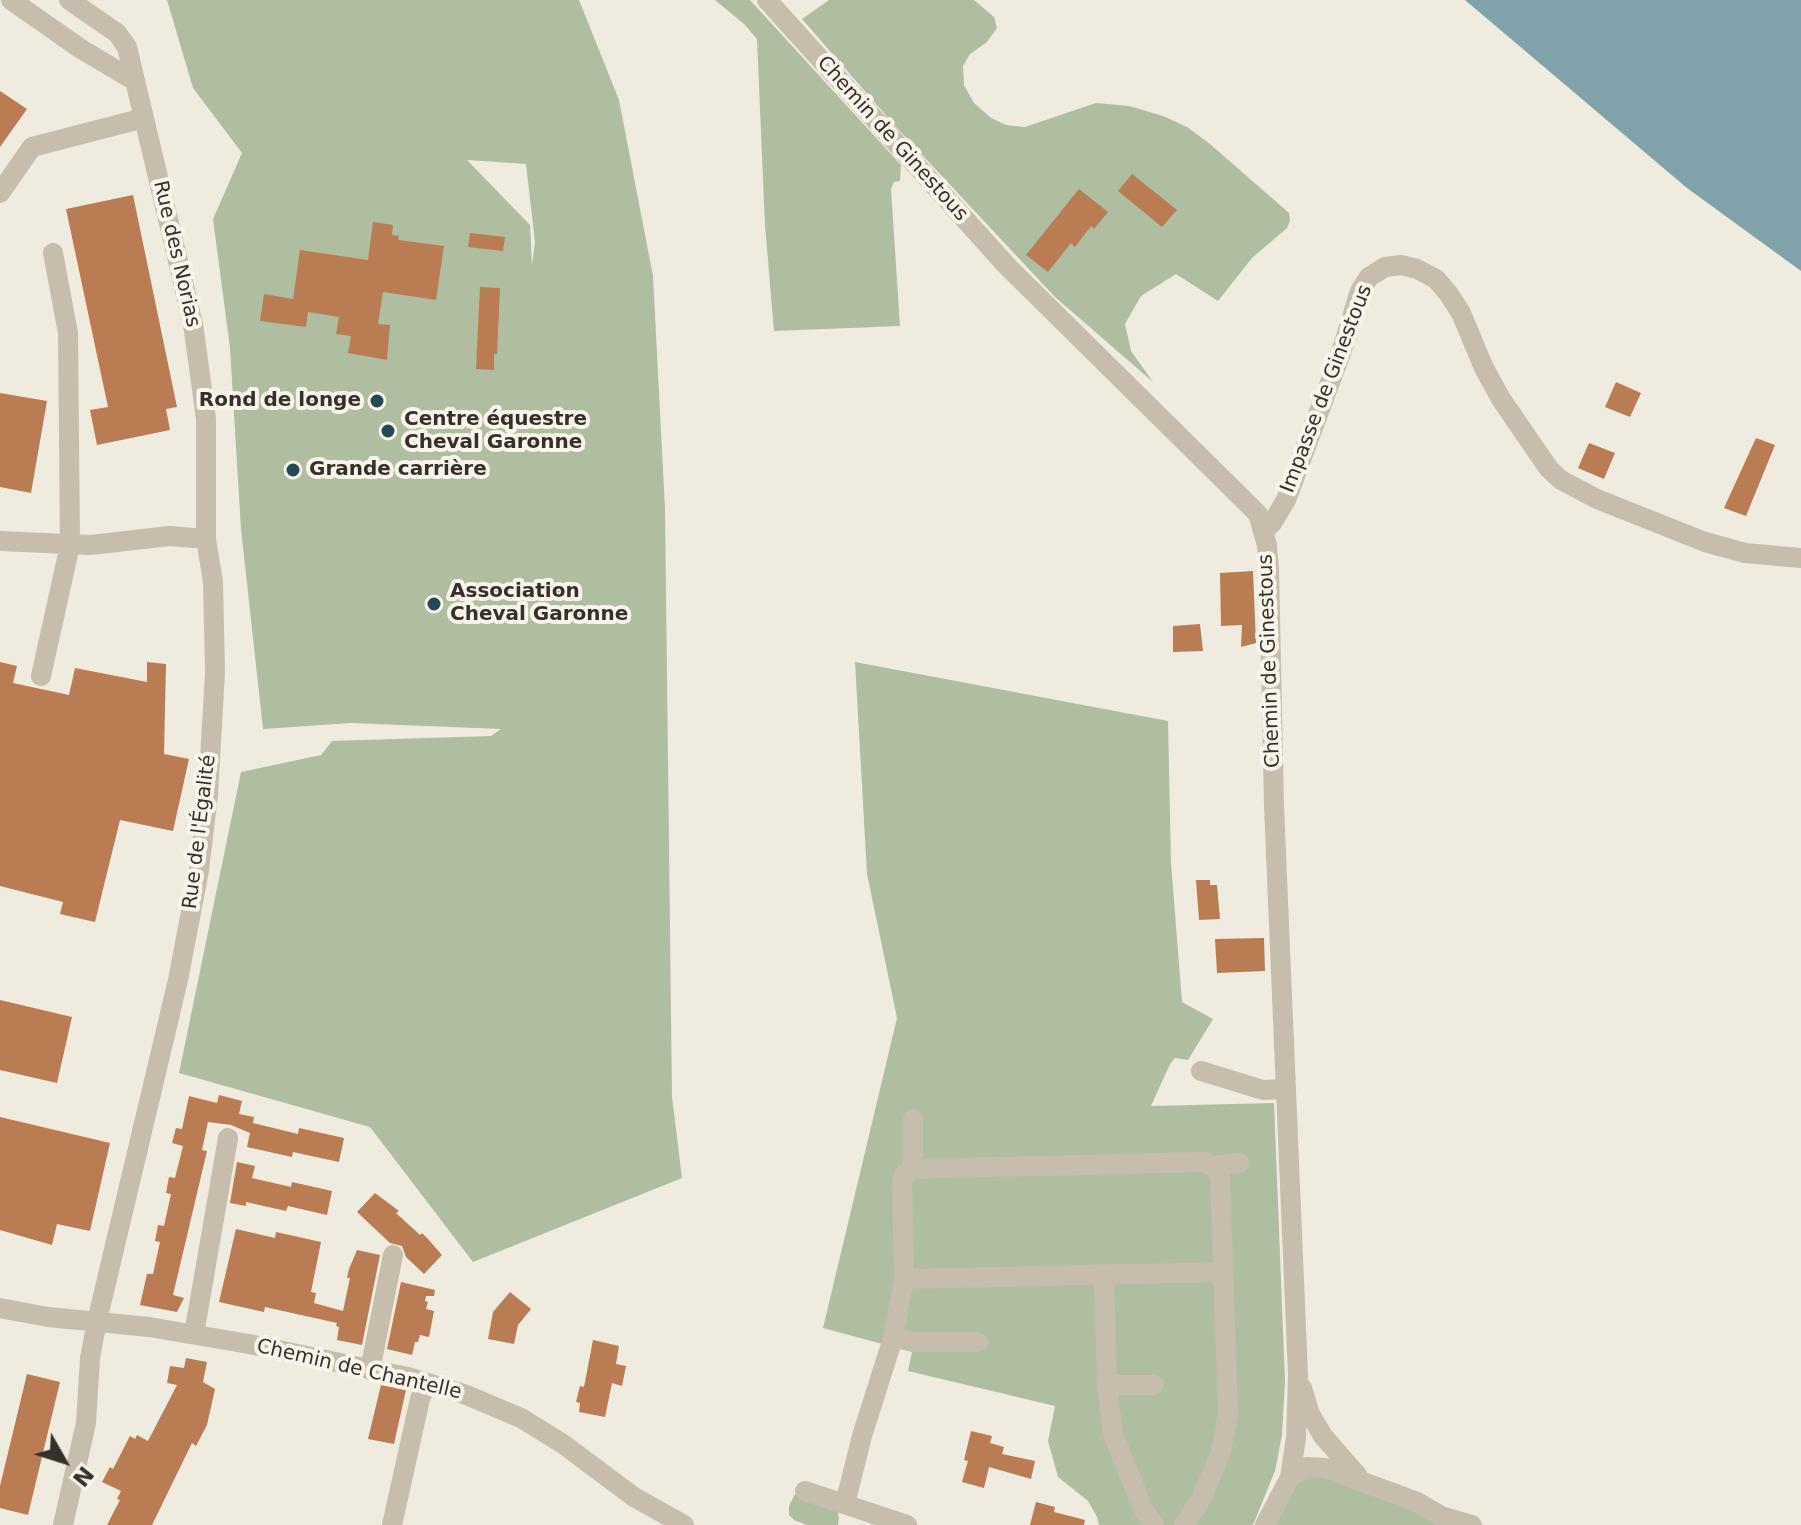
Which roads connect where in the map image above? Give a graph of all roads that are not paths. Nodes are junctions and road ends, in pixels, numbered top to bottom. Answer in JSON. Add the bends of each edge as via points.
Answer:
{"nodes":[{"id":1,"x":11,"y":0,"type":"edge"},
{"id":2,"x":69,"y":0,"type":"edge"},
{"id":3,"x":767,"y":0,"type":"edge"},
{"id":4,"x":135,"y":81,"type":"junction"},
{"id":5,"x":144,"y":118,"type":"junction"},
{"id":6,"x":0,"y":193,"type":"edge"},
{"id":7,"x":53,"y":253,"type":"dead end"},
{"id":8,"x":1264,"y":531,"type":"junction"},
{"id":9,"x":206,"y":539,"type":"junction"},
{"id":10,"x":0,"y":541,"type":"edge"},
{"id":11,"x":70,"y":545,"type":"junction"},
{"id":12,"x":1801,"y":558,"type":"edge"},
{"id":13,"x":41,"y":676,"type":"dead end"},
{"id":14,"x":1201,"y":1071,"type":"dead end"},
{"id":15,"x":1285,"y":1089,"type":"junction"},
{"id":16,"x":913,"y":1119,"type":"dead end"},
{"id":17,"x":228,"y":1138,"type":"dead end"},
{"id":18,"x":1239,"y":1163,"type":"dead end"},
{"id":19,"x":1214,"y":1166,"type":"junction"},
{"id":20,"x":913,"y":1169,"type":"junction"},
{"id":21,"x":393,"y":1255,"type":"dead end"},
{"id":22,"x":1223,"y":1272,"type":"junction"},
{"id":23,"x":1104,"y":1275,"type":"junction"},
{"id":24,"x":904,"y":1279,"type":"junction"},
{"id":25,"x":0,"y":1308,"type":"edge"},
{"id":26,"x":97,"y":1321,"type":"junction"},
{"id":27,"x":194,"y":1334,"type":"junction"},
{"id":28,"x":893,"y":1338,"type":"junction"},
{"id":29,"x":978,"y":1342,"type":"dead end"},
{"id":30,"x":370,"y":1370,"type":"junction"},
{"id":31,"x":1298,"y":1375,"type":"junction"},
{"id":32,"x":427,"y":1383,"type":"junction"},
{"id":33,"x":1107,"y":1385,"type":"junction"},
{"id":34,"x":1154,"y":1385,"type":"dead end"},
{"id":35,"x":1290,"y":1477,"type":"junction"},
{"id":36,"x":1363,"y":1480,"type":"junction"},
{"id":37,"x":805,"y":1491,"type":"dead end"},
{"id":38,"x":845,"y":1504,"type":"junction"},
{"id":39,"x":1445,"y":1520,"type":"edge"},
{"id":40,"x":63,"y":1525,"type":"edge"},
{"id":41,"x":392,"y":1525,"type":"edge"},
{"id":42,"x":684,"y":1525,"type":"edge"},
{"id":43,"x":907,"y":1525,"type":"edge"},
{"id":44,"x":1154,"y":1525,"type":"edge"},
{"id":45,"x":1184,"y":1525,"type":"edge"},
{"id":46,"x":1265,"y":1525,"type":"edge"},
{"id":47,"x":1472,"y":1525,"type":"edge"}],
"edges":[{"from":1,"to":4,"type":"street"},
{"from":2,"to":4,"type":"street","name":"Rue des Norias","via":[[117,33],[127,47]]},
{"from":3,"to":8,"type":"street","name":"Chemin de Ginestous","via":[[1008,267],[1258,514]]},
{"from":4,"to":5,"type":"street","name":"Rue des Norias"},
{"from":5,"to":6,"type":"street","via":[[32,147]]},
{"from":5,"to":9,"type":"street","name":"Rue des Norias","via":[[193,324],[206,419]]},
{"from":7,"to":11,"type":"street","via":[[68,333]]},
{"from":8,"to":12,"type":"street","name":"Impasse de Ginestous","via":[[1290,488],[1360,291],[1369,277],[1401,265],[1436,279],[1448,293],[1501,399],[1561,480],[1705,542],[1745,553]]},
{"from":8,"to":15,"type":"street","name":"Chemin de Ginestous"},
{"from":9,"to":11,"type":"street","via":[[169,536]]},
{"from":9,"to":26,"type":"street","name":"Rue de l'Égalité","via":[[213,582],[215,672],[199,870]]},
{"from":10,"to":11,"type":"street"},
{"from":11,"to":13,"type":"street"},
{"from":14,"to":15,"type":"street","via":[[1263,1090]]},
{"from":15,"to":31,"type":"street","name":"Chemin de Ginestous"},
{"from":16,"to":20,"type":"street"},
{"from":17,"to":27,"type":"street"},
{"from":18,"to":19,"type":"street"},
{"from":19,"to":20,"type":"street","via":[[1205,1162]]},
{"from":19,"to":22,"type":"street","via":[[1220,1176]]},
{"from":20,"to":24,"type":"street","via":[[902,1181]]},
{"from":21,"to":30,"type":"street"},
{"from":22,"to":23,"type":"street"},
{"from":22,"to":45,"type":"street","via":[[1228,1413],[1221,1452]]},
{"from":23,"to":24,"type":"street"},
{"from":23,"to":33,"type":"street"},
{"from":24,"to":28,"type":"street"},
{"from":25,"to":26,"type":"street","name":"Chemin de Chantelle"},
{"from":26,"to":27,"type":"street","name":"Chemin de Chantelle"},
{"from":26,"to":40,"type":"street","name":"Rue de l'Égalité","via":[[86,1423]]},
{"from":27,"to":30,"type":"street","name":"Chemin de Chantelle"},
{"from":28,"to":29,"type":"street"},
{"from":28,"to":38,"type":"street"},
{"from":30,"to":32,"type":"street","name":"Chemin de Chantelle"},
{"from":31,"to":35,"type":"street","name":"Chemin de Ginestous"},
{"from":31,"to":36,"type":"street","name":"Chemin de Ginestous","via":[[1323,1436]]},
{"from":32,"to":41,"type":"street"},
{"from":32,"to":42,"type":"street","name":"Chemin de Chantelle","via":[[521,1418],[634,1497]]},
{"from":33,"to":34,"type":"street"},
{"from":33,"to":44,"type":"street","via":[[1113,1434]]},
{"from":35,"to":36,"type":"street","name":"Chemin de Ginestous","via":[[1307,1467]]},
{"from":35,"to":46,"type":"street","name":"Chemin de Ginestous"},
{"from":36,"to":39,"type":"street","name":"Chemin de Ginestous"},
{"from":37,"to":38,"type":"street"},
{"from":38,"to":43,"type":"street"},
{"from":39,"to":47,"type":"street","name":"Chemin de Ginestous"}]}
